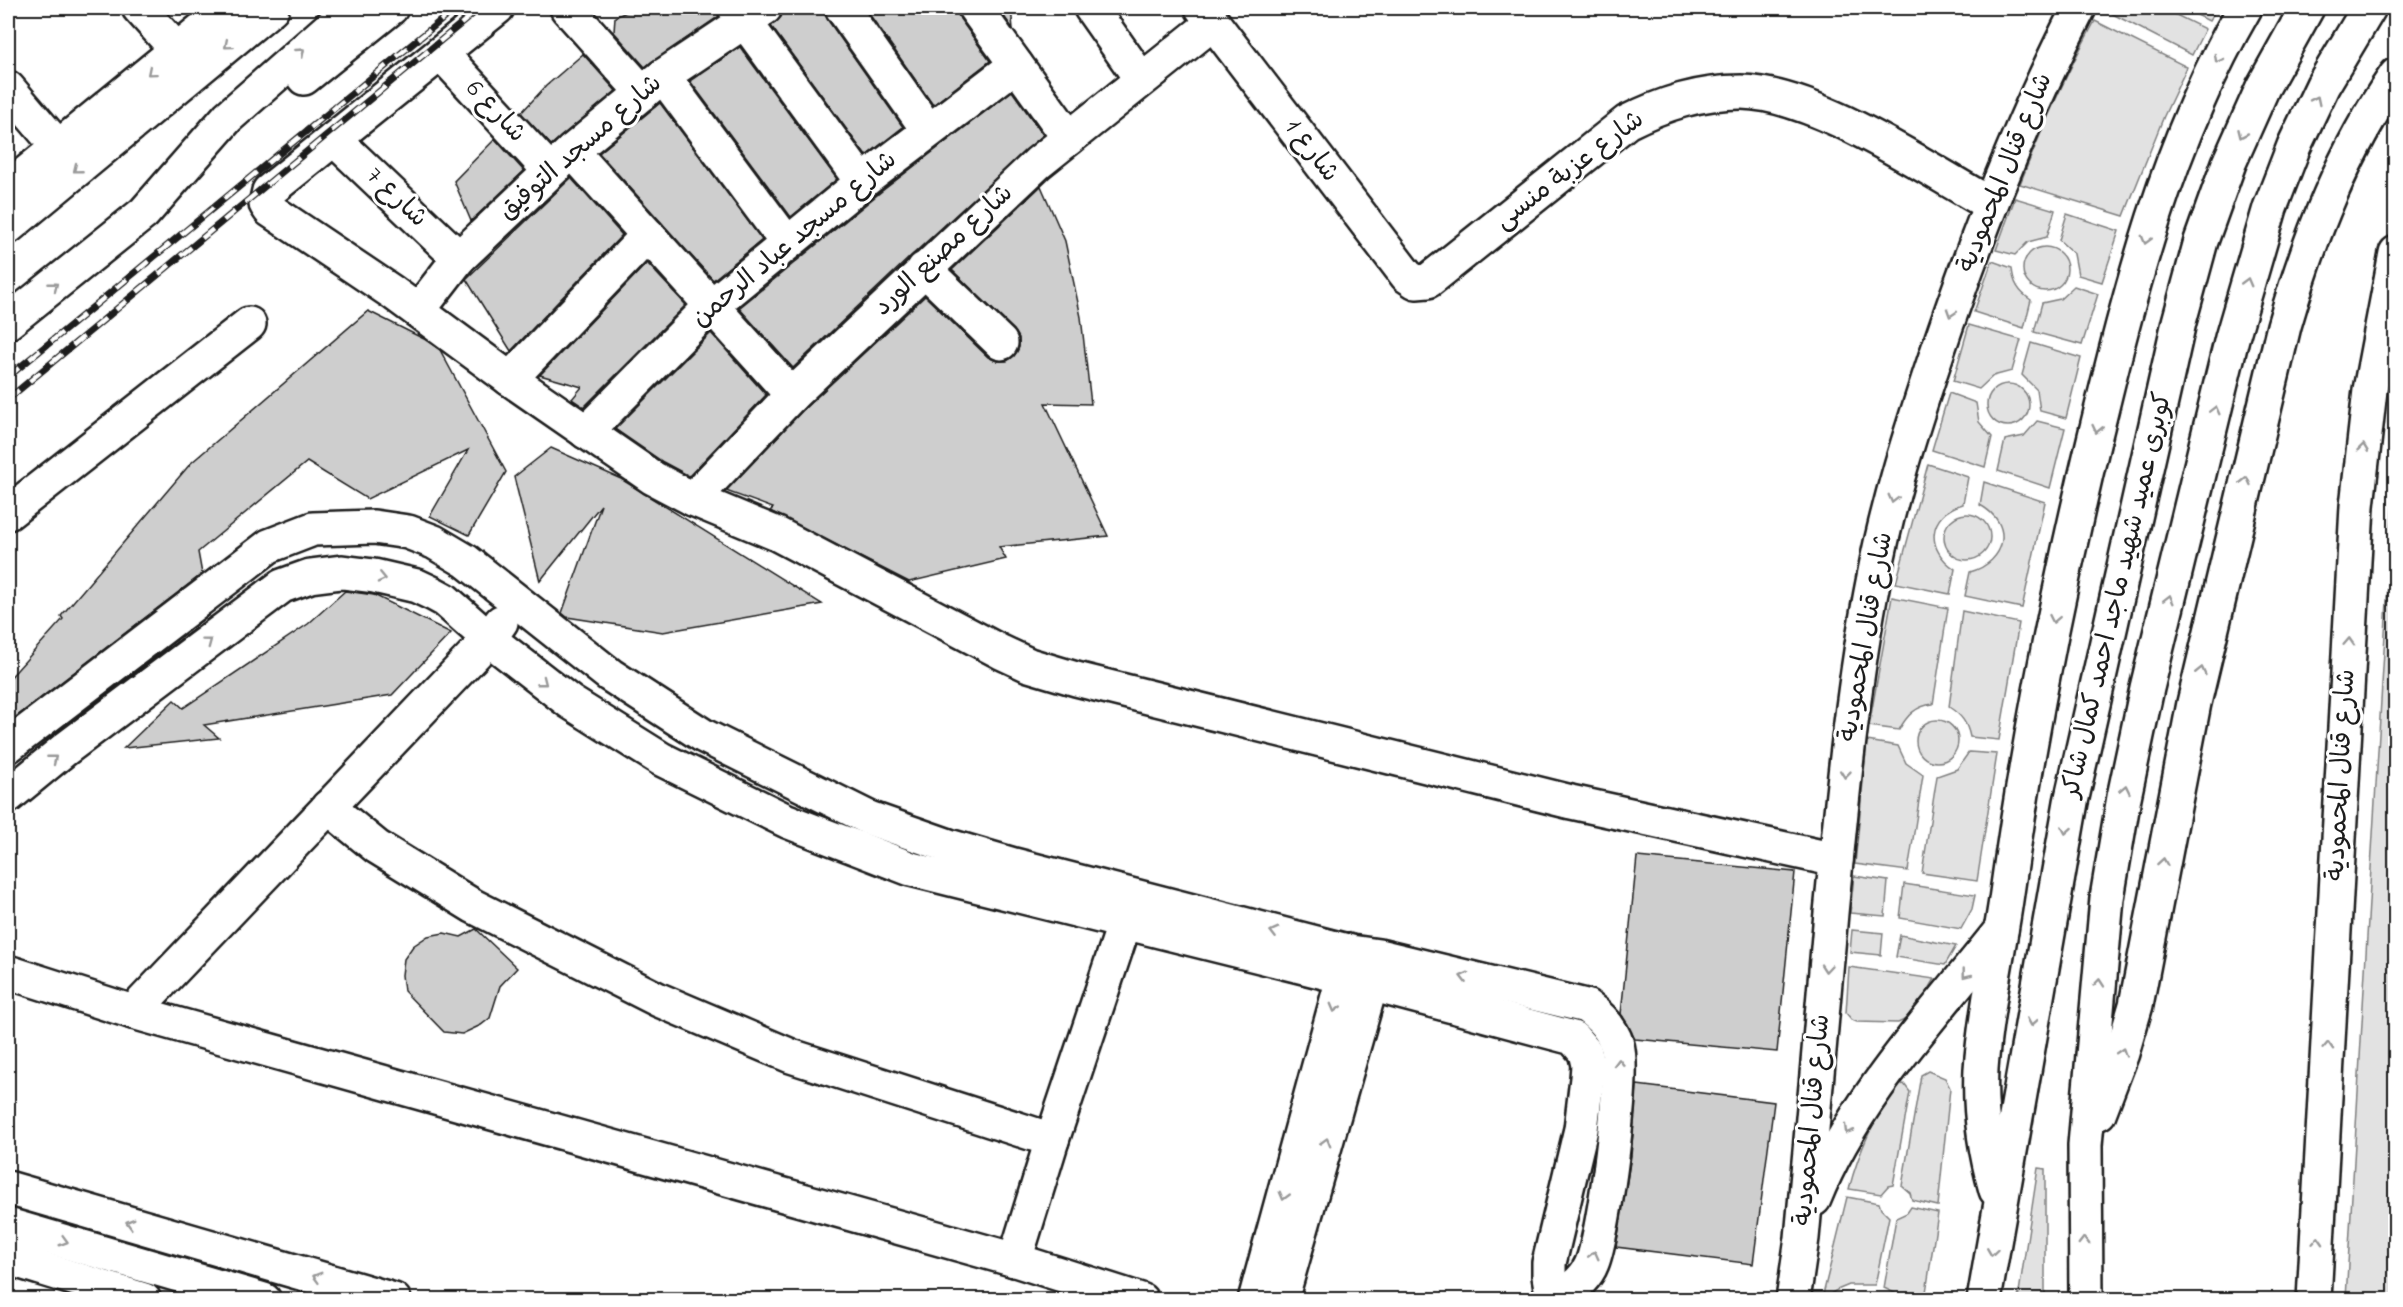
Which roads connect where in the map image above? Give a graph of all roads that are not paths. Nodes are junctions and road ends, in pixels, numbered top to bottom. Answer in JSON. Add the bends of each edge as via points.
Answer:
{"nodes":[{"id":1,"x":139,"y":8,"type":"edge"},
{"id":2,"x":228,"y":8,"type":"edge"},
{"id":3,"x":272,"y":8,"type":"edge"},
{"id":4,"x":352,"y":8,"type":"edge"},
{"id":5,"x":391,"y":8,"type":"edge"},
{"id":6,"x":497,"y":8,"type":"edge"},
{"id":7,"x":567,"y":8,"type":"edge"},
{"id":8,"x":842,"y":8,"type":"edge"},
{"id":9,"x":975,"y":8,"type":"edge"},
{"id":10,"x":1091,"y":8,"type":"edge"},
{"id":11,"x":2079,"y":8,"type":"edge"},
{"id":12,"x":2245,"y":8,"type":"edge"},
{"id":13,"x":2307,"y":8,"type":"edge"},
{"id":14,"x":2369,"y":8,"type":"edge"},
{"id":15,"x":748,"y":12,"type":"edge"},
{"id":16,"x":1208,"y":15,"type":"edge"},
{"id":17,"x":177,"y":50,"type":"junction"},
{"id":18,"x":441,"y":53,"type":"junction"},
{"id":19,"x":1016,"y":65,"type":"junction"},
{"id":20,"x":2396,"y":75,"type":"edge"},
{"id":21,"x":1142,"y":79,"type":"junction"},
{"id":22,"x":653,"y":85,"type":"junction"},
{"id":23,"x":8,"y":88,"type":"edge"},
{"id":24,"x":928,"y":130,"type":"junction"},
{"id":25,"x":1068,"y":138,"type":"junction"},
{"id":26,"x":334,"y":139,"type":"junction"},
{"id":27,"x":59,"y":148,"type":"junction"},
{"id":28,"x":561,"y":161,"type":"junction"},
{"id":29,"x":862,"y":182,"type":"junction"},
{"id":30,"x":8,"y":188,"type":"edge"},
{"id":31,"x":166,"y":191,"type":"junction"},
{"id":32,"x":1990,"y":204,"type":"junction"},
{"id":33,"x":8,"y":227,"type":"edge"},
{"id":34,"x":648,"y":235,"type":"junction"},
{"id":35,"x":787,"y":243,"type":"junction"},
{"id":36,"x":2396,"y":253,"type":"edge"},
{"id":37,"x":459,"y":258,"type":"junction"},
{"id":38,"x":924,"y":269,"type":"junction"},
{"id":39,"x":1428,"y":281,"type":"joint"},
{"id":40,"x":711,"y":306,"type":"junction"},
{"id":41,"x":418,"y":311,"type":"junction"},
{"id":42,"x":8,"y":322,"type":"edge"},
{"id":43,"x":249,"y":324,"type":"dead end"},
{"id":44,"x":1001,"y":344,"type":"dead end"},
{"id":45,"x":510,"y":379,"type":"junction"},
{"id":46,"x":792,"y":394,"type":"junction"},
{"id":47,"x":586,"y":432,"type":"junction"},
{"id":48,"x":693,"y":499,"type":"junction"},
{"id":49,"x":8,"y":513,"type":"edge"},
{"id":50,"x":517,"y":601,"type":"junction"},
{"id":51,"x":489,"y":639,"type":"junction"},
{"id":52,"x":8,"y":746,"type":"edge"},
{"id":53,"x":8,"y":796,"type":"edge"},
{"id":54,"x":328,"y":807,"type":"junction"},
{"id":55,"x":1836,"y":860,"type":"junction"},
{"id":56,"x":1129,"y":910,"type":"junction"},
{"id":57,"x":2002,"y":929,"type":"junction"},
{"id":58,"x":1361,"y":967,"type":"junction"},
{"id":59,"x":8,"y":972,"type":"edge"},
{"id":60,"x":1586,"y":1006,"type":"junction"},
{"id":61,"x":133,"y":1012,"type":"junction"},
{"id":62,"x":1573,"y":1038,"type":"junction"},
{"id":63,"x":1052,"y":1140,"type":"junction"},
{"id":64,"x":2085,"y":1145,"type":"junction"},
{"id":65,"x":8,"y":1188,"type":"edge"},
{"id":66,"x":1999,"y":1204,"type":"junction"},
{"id":67,"x":8,"y":1225,"type":"edge"},
{"id":68,"x":1802,"y":1238,"type":"junction"},
{"id":69,"x":8,"y":1258,"type":"edge"},
{"id":70,"x":1015,"y":1260,"type":"junction"},
{"id":71,"x":144,"y":1299,"type":"edge"},
{"id":72,"x":264,"y":1299,"type":"edge"},
{"id":73,"x":394,"y":1299,"type":"edge"},
{"id":74,"x":1141,"y":1299,"type":"edge"},
{"id":75,"x":1255,"y":1299,"type":"edge"},
{"id":76,"x":1281,"y":1299,"type":"edge"},
{"id":77,"x":1553,"y":1299,"type":"edge"},
{"id":78,"x":1558,"y":1299,"type":"edge"},
{"id":79,"x":1793,"y":1299,"type":"edge"},
{"id":80,"x":1984,"y":1299,"type":"edge"},
{"id":81,"x":2086,"y":1299,"type":"edge"},
{"id":82,"x":2314,"y":1299,"type":"edge"}],
"edges":[{"from":1,"to":17,"type":"main road"},
{"from":2,"to":17,"type":"main road"},
{"from":3,"to":33,"type":"main road","one_way":true},
{"from":31,"to":4,"type":"main road","one_way":true,"via":[[228,117]]},
{"from":5,"to":31,"type":"main road"},
{"from":6,"to":18,"type":"main road"},
{"from":7,"to":22,"type":"main road"},
{"from":8,"to":24,"type":"main road"},
{"from":9,"to":19,"type":"main road"},
{"from":10,"to":21,"type":"main road"},
{"from":11,"to":32,"type":"main road","name":"شارع قنال المحمودية","via":[[2027,115]]},
{"from":12,"to":57,"type":"main road","one_way":true,"via":[[2210,73],[2177,150],[2126,310],[2058,602],[2020,804]]},
{"from":13,"to":66,"type":"main road","name":"كوبرى عميد شهيد ماجد احمد كمال شاكر","one_way":true,"via":[[2263,87],[2229,163],[2201,242],[2179,322],[2071,802]]},
{"from":64,"to":14,"type":"main road","name":"كوبرى عميد شهيد ماجد احمد كمال شاكر","one_way":true,"via":[[2107,898],[2124,797],[2232,338],[2270,208],[2294,146],[2323,85]]},
{"from":15,"to":22,"type":"main road","name":"شارع مسجد التوفيق"},
{"from":15,"to":29,"type":"main road"},
{"from":16,"to":21,"type":"main road","name":"شارع مصنع الورد"},
{"from":16,"to":39,"type":"main road","name":"شارع 1","via":[[1407,276],[1416,282]]},
{"from":17,"to":27,"type":"main road","one_way":true},
{"from":18,"to":26,"type":"main road"},
{"from":18,"to":28,"type":"main road","name":"شارع 6"},
{"from":19,"to":24,"type":"main road","name":"شارع مسجد عباد الرحمن"},
{"from":19,"to":25,"type":"main road"},
{"from":64,"to":20,"type":"main road","one_way":true,"via":[[2122,1053],[2136,1005],[2194,703],[2268,385],[2295,287],[2321,212],[2346,157]]},
{"from":21,"to":25,"type":"main road","name":"شارع مصنع الورد"},
{"from":22,"to":28,"type":"main road","name":"شارع مسجد التوفيق"},
{"from":22,"to":35,"type":"main road"},
{"from":23,"to":27,"type":"main road"},
{"from":24,"to":29,"type":"main road","name":"شارع مسجد عباد الرحمن"},
{"from":25,"to":38,"type":"main road","name":"شارع مصنع الورد"},
{"from":26,"to":37,"type":"main road","name":"شارع 7"},
{"from":26,"to":41,"type":"main road","via":[[269,191],[266,204]]},
{"from":27,"to":30,"type":"main road"},
{"from":28,"to":34,"type":"main road","name":"شارع 6"},
{"from":28,"to":37,"type":"main road","name":"شارع مسجد التوفيق"},
{"from":29,"to":35,"type":"main road","name":"شارع مسجد عباد الرحمن"},
{"from":42,"to":31,"type":"main road","one_way":true,"via":[[121,233]]},
{"from":32,"to":39,"type":"main road","name":"شارع عزبة منسى","via":[[1869,136],[1802,104],[1743,92],[1712,93],[1654,108],[1627,122]]},
{"from":32,"to":55,"type":"main road","name":"شارع قنال المحمودية","one_way":true,"via":[[1925,388],[1874,574],[1857,670]]},
{"from":34,"to":40,"type":"main road","name":"شارع 6"},
{"from":34,"to":45,"type":"main road"},
{"from":35,"to":40,"type":"main road","name":"شارع مسجد عباد الرحمن"},
{"from":82,"to":36,"type":"main road","name":"شارع قنال المحمودية","one_way":true,"via":[[2357,506],[2370,390]]},
{"from":37,"to":41,"type":"main road","name":"شارع مسجد التوفيق"},
{"from":38,"to":44,"type":"main road"},
{"from":38,"to":46,"type":"main road","name":"شارع مصنع الورد"},
{"from":40,"to":46,"type":"main road","name":"شارع 6"},
{"from":40,"to":47,"type":"main road","name":"شارع مسجد عباد الرحمن"},
{"from":41,"to":45,"type":"main road"},
{"from":43,"to":49,"type":"main road"},
{"from":45,"to":47,"type":"main road"},
{"from":46,"to":48,"type":"main road","name":"شارع مصنع الورد"},
{"from":47,"to":48,"type":"main road","via":[[653,478]]},
{"from":48,"to":55,"type":"main road","via":[[777,534],[1040,669],[1571,802]]},
{"from":50,"to":51,"type":"main road"},
{"from":50,"to":52,"type":"main road","via":[[466,561],[408,532],[374,527],[313,529],[269,546]]},
{"from":50,"to":56,"type":"main road","via":[[610,675],[687,725],[824,798],[869,818]]},
{"from":53,"to":51,"type":"main road","one_way":true,"via":[[282,586],[310,576],[342,572],[417,586],[445,600]]},
{"from":51,"to":54,"type":"main road"},
{"from":51,"to":56,"type":"main road","one_way":true,"via":[[570,702],[622,736],[787,822],[911,869]]},
{"from":54,"to":61,"type":"main road"},
{"from":54,"to":63,"type":"main road","via":[[377,847],[473,906],[659,1000],[791,1056]]},
{"from":55,"to":68,"type":"main road","name":"شارع قنال المحمودية","one_way":true},
{"from":56,"to":58,"type":"main road"},
{"from":56,"to":63,"type":"main road"},
{"from":57,"to":66,"type":"main road","via":[[1981,1070],[1984,1137]]},
{"from":57,"to":68,"type":"main road","one_way":true,"via":[[1850,1126],[1818,1189]]},
{"from":60,"to":58,"type":"main road","one_way":true},
{"from":58,"to":62,"type":"main road"},
{"from":58,"to":75,"type":"main road","one_way":true},
{"from":76,"to":58,"type":"main road","one_way":true},
{"from":59,"to":61,"type":"main road"},
{"from":60,"to":62,"type":"main road"},
{"from":78,"to":60,"type":"main road","one_way":true,"via":[[1582,1280],[1592,1263],[1610,1168],[1620,1061],[1613,1034]]},
{"from":61,"to":70,"type":"main road"},
{"from":62,"to":77,"type":"main road","via":[[1585,1052],[1588,1065],[1581,1130],[1549,1263]]},
{"from":63,"to":70,"type":"main road"},
{"from":81,"to":64,"type":"main road","one_way":true},
{"from":73,"to":65,"type":"main road","one_way":true},
{"from":66,"to":80,"type":"main road","name":"كوبرى عميد شهيد ماجد احمد كمال شاكر","one_way":true},
{"from":67,"to":72,"type":"main road","one_way":true},
{"from":68,"to":79,"type":"main road","name":"شارع قنال المحمودية"},
{"from":69,"to":71,"type":"main road"},
{"from":70,"to":74,"type":"main road"}]}
